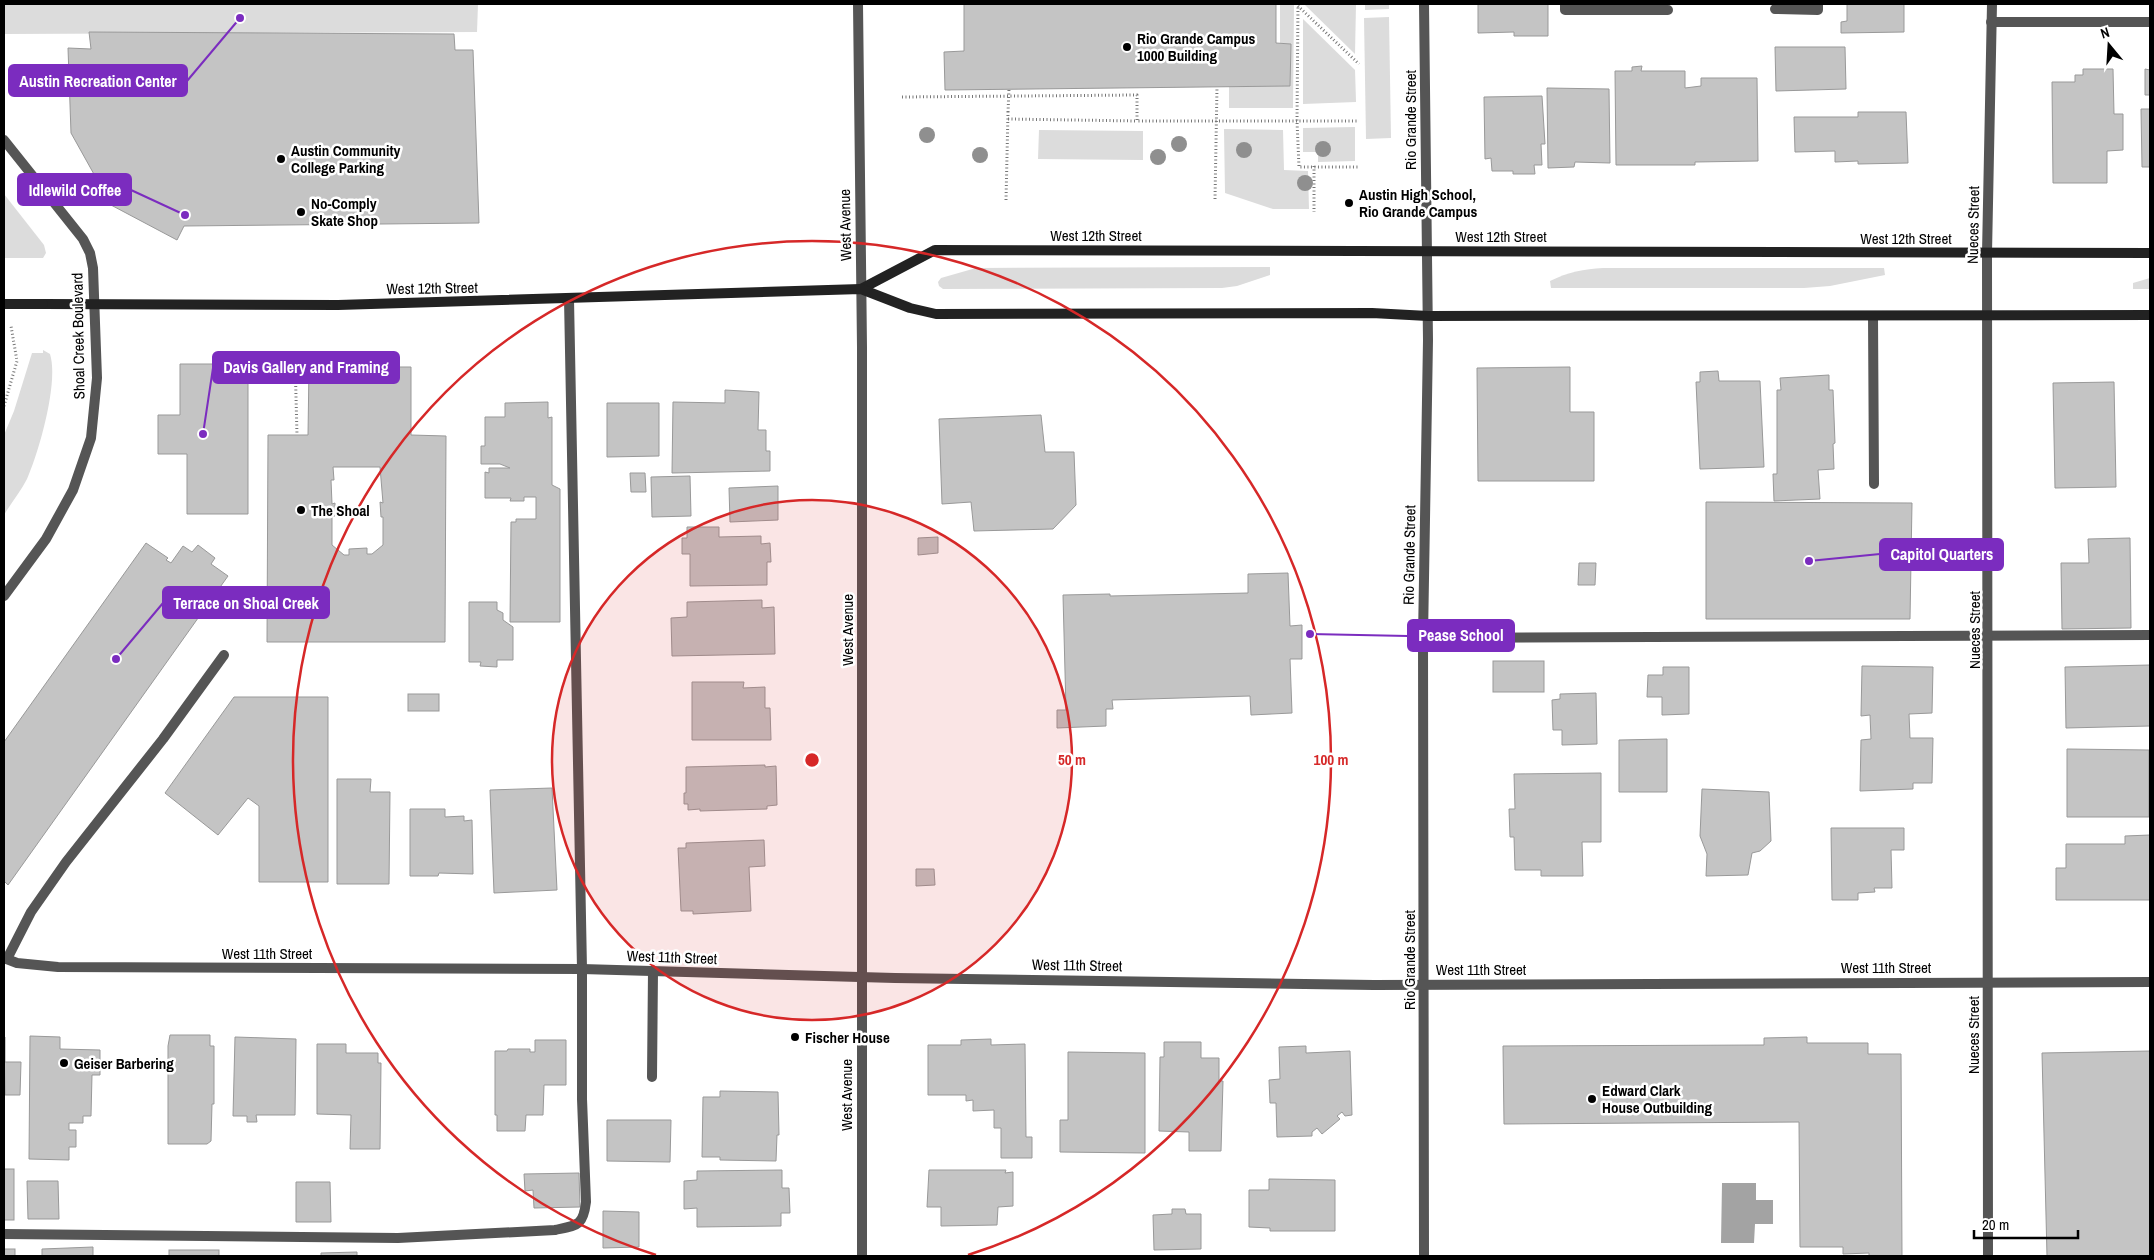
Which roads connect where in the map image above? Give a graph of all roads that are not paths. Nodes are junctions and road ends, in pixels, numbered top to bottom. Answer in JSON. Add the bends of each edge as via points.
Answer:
{"nodes":[{"id":1,"x":858,"y":4,"type":"edge"},
{"id":2,"x":1424,"y":4,"type":"edge"},
{"id":3,"x":1565,"y":4,"type":"edge"},
{"id":4,"x":1818,"y":4,"type":"edge"},
{"id":5,"x":1992,"y":4,"type":"edge"},
{"id":6,"x":1775,"y":9,"type":"dead end"},
{"id":7,"x":1668,"y":10,"type":"dead end"},
{"id":8,"x":1991,"y":22,"type":"junction"},
{"id":9,"x":2150,"y":22,"type":"edge"},
{"id":10,"x":4,"y":140,"type":"edge"},
{"id":11,"x":1426,"y":250,"type":"junction"},
{"id":12,"x":1987,"y":253,"type":"junction"},
{"id":13,"x":2150,"y":253,"type":"edge"},
{"id":14,"x":861,"y":289,"type":"junction"},
{"id":15,"x":569,"y":299,"type":"junction"},
{"id":16,"x":4,"y":304,"type":"edge"},
{"id":17,"x":94,"y":305,"type":"junction"},
{"id":18,"x":1988,"y":315,"type":"junction"},
{"id":19,"x":2150,"y":315,"type":"edge"},
{"id":20,"x":1428,"y":316,"type":"junction"},
{"id":21,"x":1873,"y":316,"type":"junction"},
{"id":22,"x":1874,"y":484,"type":"dead end"},
{"id":23,"x":4,"y":596,"type":"edge"},
{"id":24,"x":1989,"y":634,"type":"junction"},
{"id":25,"x":2150,"y":635,"type":"edge"},
{"id":26,"x":1423,"y":638,"type":"junction"},
{"id":27,"x":224,"y":655,"type":"dead end"},
{"id":28,"x":5,"y":958,"type":"edge"},
{"id":29,"x":582,"y":970,"type":"junction"},
{"id":30,"x":653,"y":971,"type":"junction"},
{"id":31,"x":861,"y":977,"type":"junction"},
{"id":32,"x":1988,"y":982,"type":"junction"},
{"id":33,"x":2150,"y":982,"type":"edge"},
{"id":34,"x":1424,"y":984,"type":"junction"},
{"id":35,"x":652,"y":1077,"type":"dead end"},
{"id":36,"x":4,"y":1234,"type":"edge"},
{"id":37,"x":862,"y":1256,"type":"edge"},
{"id":38,"x":1424,"y":1256,"type":"edge"},
{"id":39,"x":1988,"y":1256,"type":"edge"}],
"edges":[{"from":1,"to":14,"type":"street","name":"West Avenue"},
{"from":2,"to":11,"type":"street","name":"Rio Grande Street"},
{"from":3,"to":7,"type":"street","via":[[1565,10]]},
{"from":4,"to":6,"type":"street","via":[[1818,10]]},
{"from":5,"to":8,"type":"street","name":"Nueces Street"},
{"from":8,"to":9,"type":"street"},
{"from":8,"to":12,"type":"street","name":"Nueces Street"},
{"from":10,"to":17,"type":"street","name":"Shoal Creek Boulevard","via":[[83,239],[93,268]]},
{"from":11,"to":12,"type":"main road","name":"West 12th Street"},
{"from":11,"to":14,"type":"main road","name":"West 12th Street","via":[[935,250]]},
{"from":11,"to":20,"type":"street","name":"Rio Grande Street"},
{"from":12,"to":13,"type":"main road","name":"West 12th Street"},
{"from":12,"to":18,"type":"street","name":"Nueces Street"},
{"from":14,"to":15,"type":"main road","name":"West 12th Street"},
{"from":14,"to":20,"type":"main road","name":"West 12th Street","via":[[910,308],[936,314],[1372,313]]},
{"from":14,"to":31,"type":"street","name":"West Avenue"},
{"from":15,"to":17,"type":"main road","name":"West 12th Street","via":[[338,305]]},
{"from":15,"to":29,"type":"street"},
{"from":16,"to":17,"type":"main road","name":"West 12th Street","bridge":true},
{"from":17,"to":23,"type":"street","name":"Shoal Creek Boulevard","via":[[97,378],[91,438],[73,490],[46,539]]},
{"from":18,"to":19,"type":"main road","name":"West 12th Street"},
{"from":18,"to":21,"type":"main road","name":"West 12th Street"},
{"from":18,"to":24,"type":"street","name":"Nueces Street"},
{"from":20,"to":21,"type":"main road","name":"West 12th Street"},
{"from":20,"to":26,"type":"street","name":"Rio Grande Street"},
{"from":21,"to":22,"type":"street"},
{"from":24,"to":25,"type":"street"},
{"from":24,"to":26,"type":"street"},
{"from":24,"to":32,"type":"street","name":"Nueces Street"},
{"from":26,"to":34,"type":"street","name":"Rio Grande Street"},
{"from":27,"to":28,"type":"street","via":[[66,862],[31,912]]},
{"from":28,"to":29,"type":"street","name":"West 11th Street","via":[[16,963],[58,967]]},
{"from":29,"to":30,"type":"street","name":"West 11th Street"},
{"from":29,"to":36,"type":"street","via":[[586,1202],[584,1218],[576,1226],[556,1230],[398,1238]]},
{"from":30,"to":31,"type":"street","name":"West 11th Street"},
{"from":30,"to":35,"type":"street"},
{"from":31,"to":34,"type":"street","name":"West 11th Street"},
{"from":31,"to":37,"type":"street","name":"West Avenue"},
{"from":32,"to":33,"type":"street","name":"West 11th Street"},
{"from":32,"to":34,"type":"street","name":"West 11th Street"},
{"from":32,"to":39,"type":"street","name":"Nueces Street"},
{"from":34,"to":38,"type":"street","name":"Rio Grande Street"}]}
